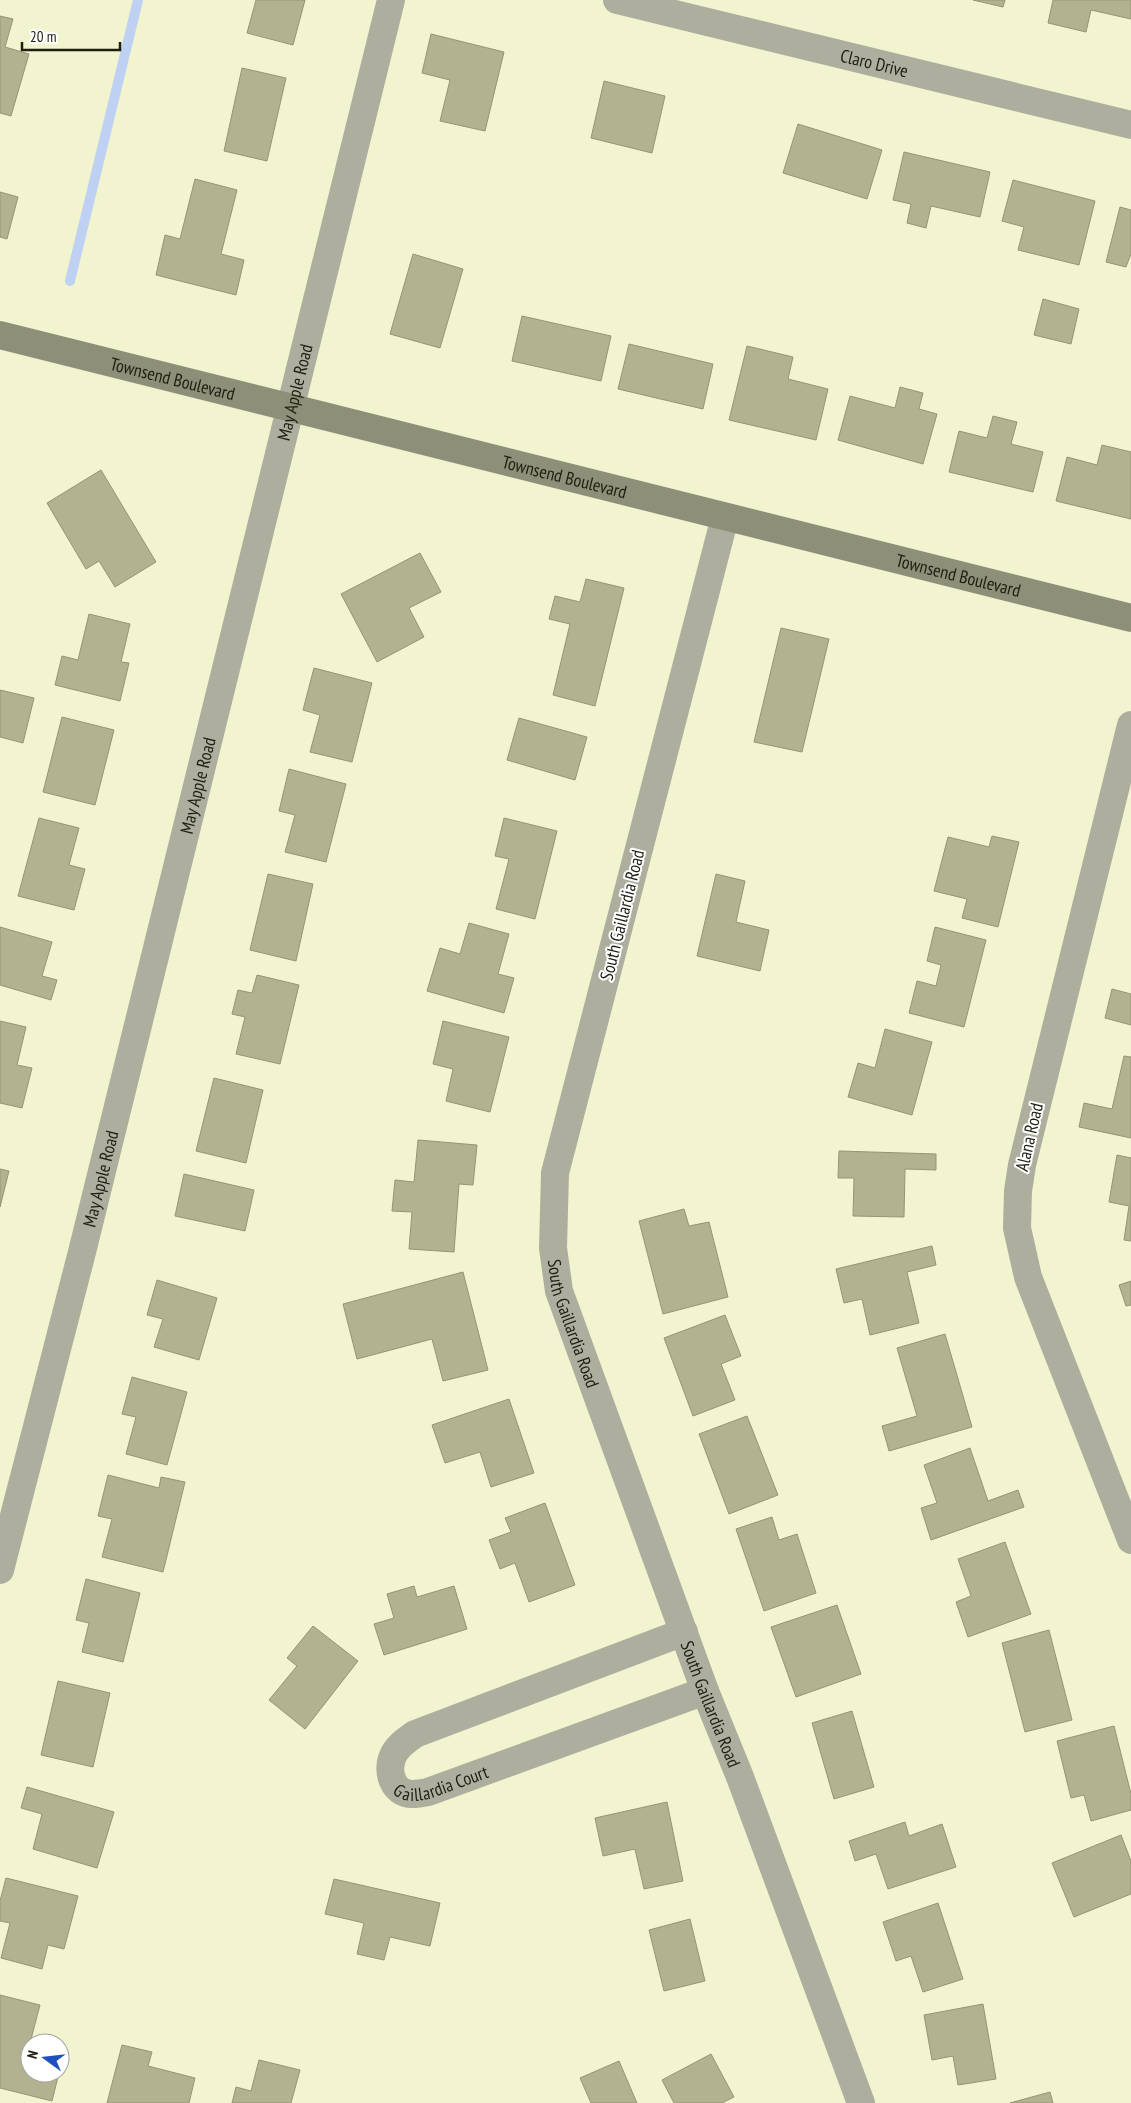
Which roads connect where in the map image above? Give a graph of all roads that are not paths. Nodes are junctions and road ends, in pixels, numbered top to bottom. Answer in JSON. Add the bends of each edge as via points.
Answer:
{"nodes":[{"id":1,"x":391,"y":0,"type":"edge"},
{"id":2,"x":617,"y":0,"type":"edge"},
{"id":3,"x":1131,"y":125,"type":"edge"},
{"id":4,"x":0,"y":334,"type":"edge"},
{"id":5,"x":290,"y":407,"type":"junction"},
{"id":6,"x":725,"y":517,"type":"junction"},
{"id":7,"x":1131,"y":618,"type":"edge"},
{"id":8,"x":1131,"y":725,"type":"edge"},
{"id":9,"x":1131,"y":1540,"type":"edge"},
{"id":10,"x":0,"y":1570,"type":"edge"},
{"id":11,"x":684,"y":1632,"type":"junction"},
{"id":12,"x":705,"y":1691,"type":"junction"},
{"id":13,"x":861,"y":2103,"type":"edge"}],
"edges":[{"from":1,"to":5,"type":"street","name":"May Apple Road"},
{"from":2,"to":3,"type":"street","name":"Claro Drive"},
{"from":4,"to":5,"type":"street","name":"Townsend Boulevard"},
{"from":5,"to":6,"type":"street","name":"Townsend Boulevard"},
{"from":5,"to":10,"type":"street","name":"May Apple Road","via":[[82,1252]]},
{"from":6,"to":7,"type":"street","name":"Townsend Boulevard"},
{"from":6,"to":11,"type":"street","name":"South Gaillardia Road","via":[[555,1173],[553,1248],[559,1291]]},
{"from":8,"to":9,"type":"street","name":"Alana Road","via":[[1022,1165],[1017,1228],[1028,1276]]},
{"from":11,"to":12,"type":"street","name":"South Gaillardia Road"},
{"from":11,"to":12,"type":"street","name":"Gaillardia Court","via":[[415,1734],[393,1756],[389,1771],[397,1788],[410,1794],[428,1792]]},
{"from":12,"to":13,"type":"street","name":"South Gaillardia Road"}]}
